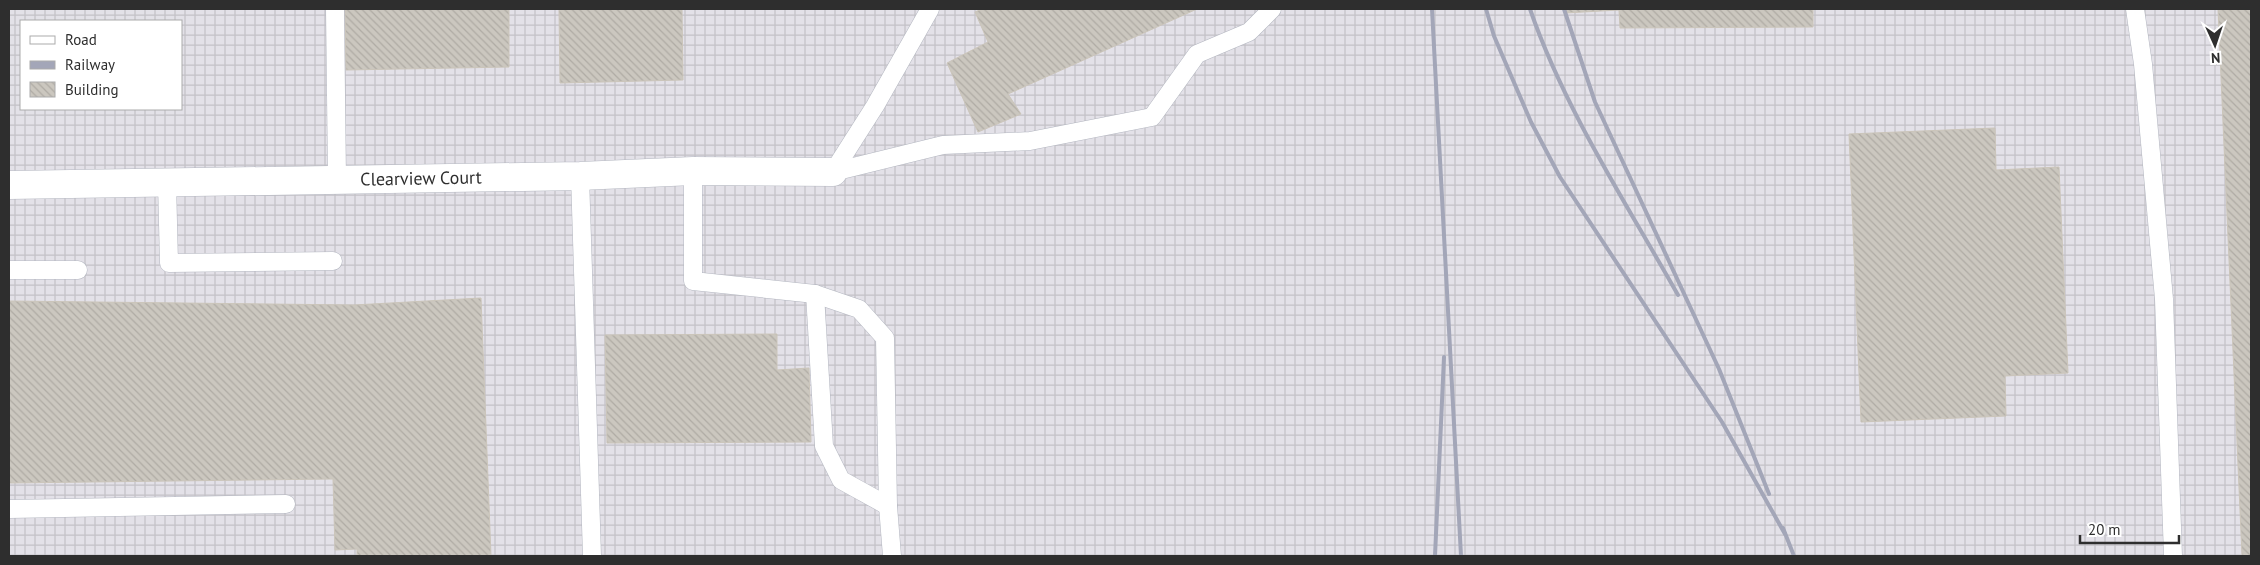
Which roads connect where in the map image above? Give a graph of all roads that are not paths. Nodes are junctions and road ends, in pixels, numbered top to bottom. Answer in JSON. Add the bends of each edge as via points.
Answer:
{"nodes":[{"id":1,"x":335,"y":9,"type":"edge"},
{"id":2,"x":930,"y":9,"type":"edge"},
{"id":3,"x":1272,"y":9,"type":"edge"},
{"id":4,"x":2135,"y":9,"type":"edge"},
{"id":5,"x":693,"y":171,"type":"junction"},
{"id":6,"x":833,"y":172,"type":"junction"},
{"id":7,"x":580,"y":176,"type":"junction"},
{"id":8,"x":337,"y":180,"type":"junction"},
{"id":9,"x":167,"y":182,"type":"junction"},
{"id":10,"x":9,"y":185,"type":"edge"},
{"id":11,"x":333,"y":261,"type":"dead end"},
{"id":12,"x":9,"y":270,"type":"edge"},
{"id":13,"x":78,"y":270,"type":"dead end"},
{"id":14,"x":815,"y":294,"type":"junction"},
{"id":15,"x":286,"y":504,"type":"dead end"},
{"id":16,"x":888,"y":506,"type":"junction"},
{"id":17,"x":9,"y":509,"type":"edge"},
{"id":18,"x":592,"y":556,"type":"edge"},
{"id":19,"x":892,"y":556,"type":"edge"},
{"id":20,"x":2173,"y":556,"type":"edge"}],
"edges":[{"from":1,"to":8,"type":"lane"},
{"from":2,"to":6,"type":"lane"},
{"from":3,"to":6,"type":"lane","via":[[1248,32],[1198,54],[1152,117],[1030,141],[943,145]]},
{"from":4,"to":20,"type":"lane","via":[[2164,299]]},
{"from":5,"to":6,"type":"street","name":"Clearview Court"},
{"from":5,"to":7,"type":"street","name":"Clearview Court"},
{"from":5,"to":14,"type":"lane","via":[[693,281]]},
{"from":7,"to":8,"type":"street","name":"Clearview Court"},
{"from":7,"to":18,"type":"lane"},
{"from":8,"to":9,"type":"street","name":"Clearview Court"},
{"from":9,"to":10,"type":"street","name":"Clearview Court"},
{"from":9,"to":11,"type":"lane","via":[[169,263]]},
{"from":12,"to":13,"type":"lane"},
{"from":14,"to":16,"type":"lane","via":[[824,446],[841,480]]},
{"from":14,"to":16,"type":"lane","via":[[859,309],[885,338]]},
{"from":15,"to":17,"type":"lane"},
{"from":16,"to":19,"type":"lane"}]}
